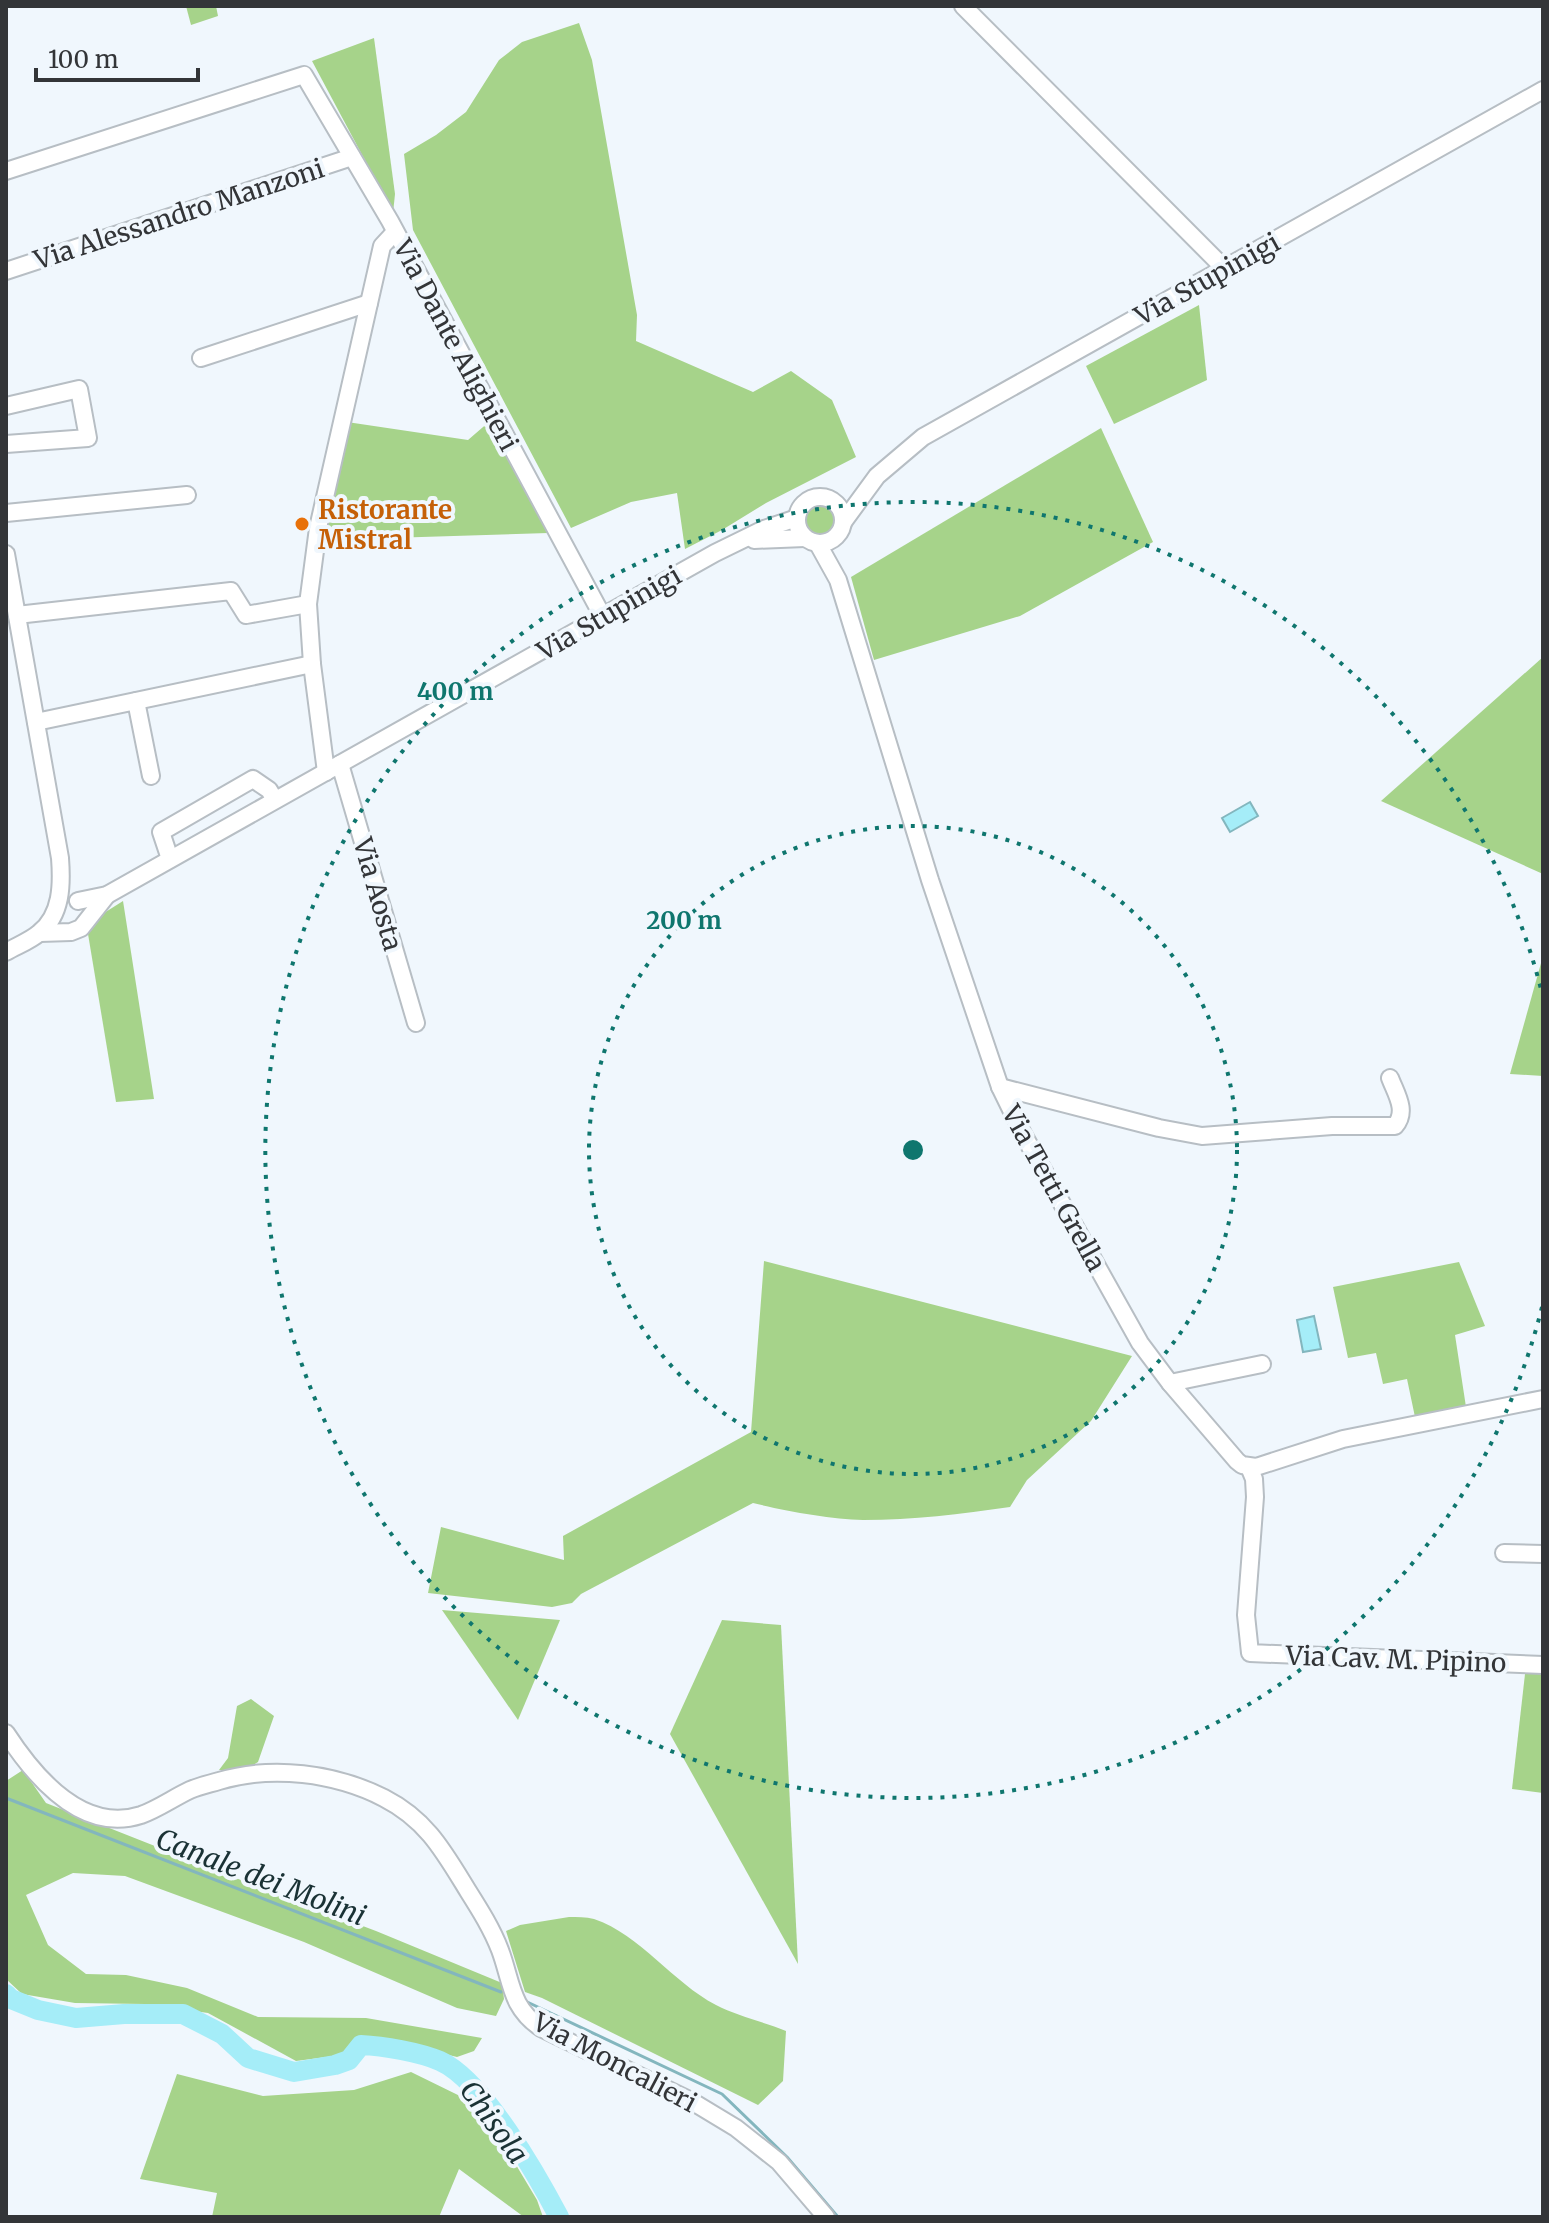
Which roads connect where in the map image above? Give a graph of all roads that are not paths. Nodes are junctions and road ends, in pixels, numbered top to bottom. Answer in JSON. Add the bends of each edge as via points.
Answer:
{"nodes":[{"id":1,"x":963,"y":6,"type":"edge"},
{"id":2,"x":1543,"y":90,"type":"edge"},
{"id":3,"x":352,"y":157,"type":"junction"},
{"id":4,"x":6,"y":171,"type":"edge"},
{"id":5,"x":395,"y":232,"type":"junction"},
{"id":6,"x":1225,"y":269,"type":"junction"},
{"id":7,"x":6,"y":271,"type":"edge"},
{"id":8,"x":369,"y":303,"type":"junction"},
{"id":9,"x":201,"y":358,"type":"dead end"},
{"id":10,"x":6,"y":406,"type":"edge"},
{"id":11,"x":6,"y":444,"type":"edge"},
{"id":12,"x":877,"y":476,"type":"junction"},
{"id":13,"x":187,"y":495,"type":"dead end"},
{"id":14,"x":826,"y":497,"type":"junction"},
{"id":15,"x":6,"y":513,"type":"edge"},
{"id":16,"x":797,"y":518,"type":"junction"},
{"id":17,"x":841,"y":528,"type":"junction"},
{"id":18,"x":812,"y":541,"type":"junction"},
{"id":19,"x":733,"y":545,"type":"junction"},
{"id":20,"x":6,"y":554,"type":"edge"},
{"id":21,"x":838,"y":580,"type":"junction"},
{"id":22,"x":308,"y":604,"type":"junction"},
{"id":23,"x":17,"y":615,"type":"junction"},
{"id":24,"x":603,"y":617,"type":"junction"},
{"id":25,"x":312,"y":664,"type":"junction"},
{"id":26,"x":136,"y":701,"type":"junction"},
{"id":27,"x":36,"y":722,"type":"junction"},
{"id":28,"x":333,"y":768,"type":"junction"},
{"id":29,"x":151,"y":776,"type":"dead end"},
{"id":30,"x":275,"y":800,"type":"junction"},
{"id":31,"x":170,"y":859,"type":"junction"},
{"id":32,"x":107,"y":895,"type":"junction"},
{"id":33,"x":66,"y":905,"type":"junction"},
{"id":34,"x":86,"y":919,"type":"junction"},
{"id":35,"x":65,"y":931,"type":"junction"},
{"id":36,"x":40,"y":933,"type":"junction"},
{"id":37,"x":6,"y":952,"type":"edge"},
{"id":38,"x":416,"y":1023,"type":"dead end"},
{"id":39,"x":1390,"y":1078,"type":"dead end"},
{"id":40,"x":1000,"y":1087,"type":"junction"},
{"id":41,"x":1262,"y":1364,"type":"dead end"},
{"id":42,"x":1170,"y":1383,"type":"junction"},
{"id":43,"x":1543,"y":1399,"type":"edge"},
{"id":44,"x":1249,"y":1467,"type":"junction"},
{"id":45,"x":1504,"y":1553,"type":"dead end"},
{"id":46,"x":1543,"y":1554,"type":"edge"},
{"id":47,"x":1543,"y":1665,"type":"edge"},
{"id":48,"x":6,"y":1733,"type":"edge"},
{"id":49,"x":826,"y":2217,"type":"edge"}],
"edges":[{"from":1,"to":6,"type":"street"},
{"from":2,"to":6,"type":"street","name":"Via Stupinigi"},
{"from":3,"to":4,"type":"street","name":"Via Dante Alighieri","via":[[304,75]]},
{"from":3,"to":5,"type":"street","name":"Via Dante Alighieri"},
{"from":3,"to":7,"type":"street","name":"Via Alessandro Manzoni"},
{"from":5,"to":8,"type":"street","name":"Via Aosta","via":[[382,246]]},
{"from":5,"to":24,"type":"street","name":"Via Dante Alighieri"},
{"from":6,"to":12,"type":"street","name":"Via Stupinigi","via":[[923,437]]},
{"from":8,"to":9,"type":"street"},
{"from":8,"to":22,"type":"street","name":"Via Aosta","via":[[318,528]]},
{"from":10,"to":11,"type":"street","via":[[79,389],[88,438]]},
{"from":12,"to":14,"type":"street","name":"Via Stupinigi"},
{"from":12,"to":17,"type":"street","name":"Via Stupinigi"},
{"from":13,"to":15,"type":"street"},
{"from":14,"to":16,"type":"street","name":"Via Stupinigi","via":[[804,503]]},
{"from":14,"to":17,"type":"street","via":[[840,506]]},
{"from":16,"to":18,"type":"street","via":[[800,533]]},
{"from":16,"to":19,"type":"street","name":"Via Stupinigi"},
{"from":17,"to":18,"type":"street","name":"Via Stupinigi","via":[[833,540]]},
{"from":17,"to":21,"type":"street","name":"Via Tetti Grella"},
{"from":18,"to":19,"type":"street","name":"Via Stupinigi","via":[[767,538]]},
{"from":18,"to":21,"type":"street","name":"Via Tetti Grella"},
{"from":19,"to":24,"type":"street","name":"Via Stupinigi"},
{"from":20,"to":23,"type":"street"},
{"from":21,"to":40,"type":"street","name":"Via Tetti Grella"},
{"from":22,"to":23,"type":"street","via":[[246,615],[231,591]]},
{"from":22,"to":25,"type":"street","name":"Via Aosta"},
{"from":23,"to":27,"type":"street"},
{"from":24,"to":28,"type":"street","name":"Via Stupinigi"},
{"from":25,"to":26,"type":"street"},
{"from":25,"to":28,"type":"street","name":"Via Aosta"},
{"from":26,"to":27,"type":"street"},
{"from":26,"to":29,"type":"street"},
{"from":27,"to":33,"type":"street"},
{"from":28,"to":30,"type":"street","name":"Via Stupinigi"},
{"from":28,"to":38,"type":"street","name":"Via Aosta"},
{"from":30,"to":31,"type":"street","name":"Via Stupinigi"},
{"from":30,"to":31,"type":"street","via":[[253,779],[161,832]]},
{"from":31,"to":32,"type":"street","name":"Via Stupinigi"},
{"from":32,"to":33,"type":"street","name":"Via Stupinigi"},
{"from":32,"to":34,"type":"street","name":"Via Stupinigi"},
{"from":33,"to":34,"type":"street","via":[[85,909]]},
{"from":33,"to":35,"type":"street","via":[[57,925]]},
{"from":33,"to":36,"type":"street"},
{"from":34,"to":35,"type":"street","via":[[76,931]]},
{"from":35,"to":36,"type":"street"},
{"from":36,"to":37,"type":"street"},
{"from":39,"to":40,"type":"street","via":[[1402,1109],[1395,1126],[1202,1136]]},
{"from":40,"to":42,"type":"street","name":"Via Tetti Grella","via":[[1133,1330]]},
{"from":41,"to":42,"type":"street"},
{"from":42,"to":44,"type":"street","name":"Via Tetti Grella","via":[[1237,1461]]},
{"from":43,"to":44,"type":"street","via":[[1343,1439]]},
{"from":44,"to":47,"type":"street","name":"Via Cav. M. Pipino","via":[[1255,1497],[1246,1615],[1250,1653]]},
{"from":45,"to":46,"type":"street"},
{"from":48,"to":49,"type":"street","name":"Via Moncalieri","via":[[49,1788],[69,1803],[114,1818],[139,1815],[223,1779],[257,1774],[322,1776],[384,1798],[439,1842],[489,1925],[527,2018],[736,2128],[779,2162]]}]}
